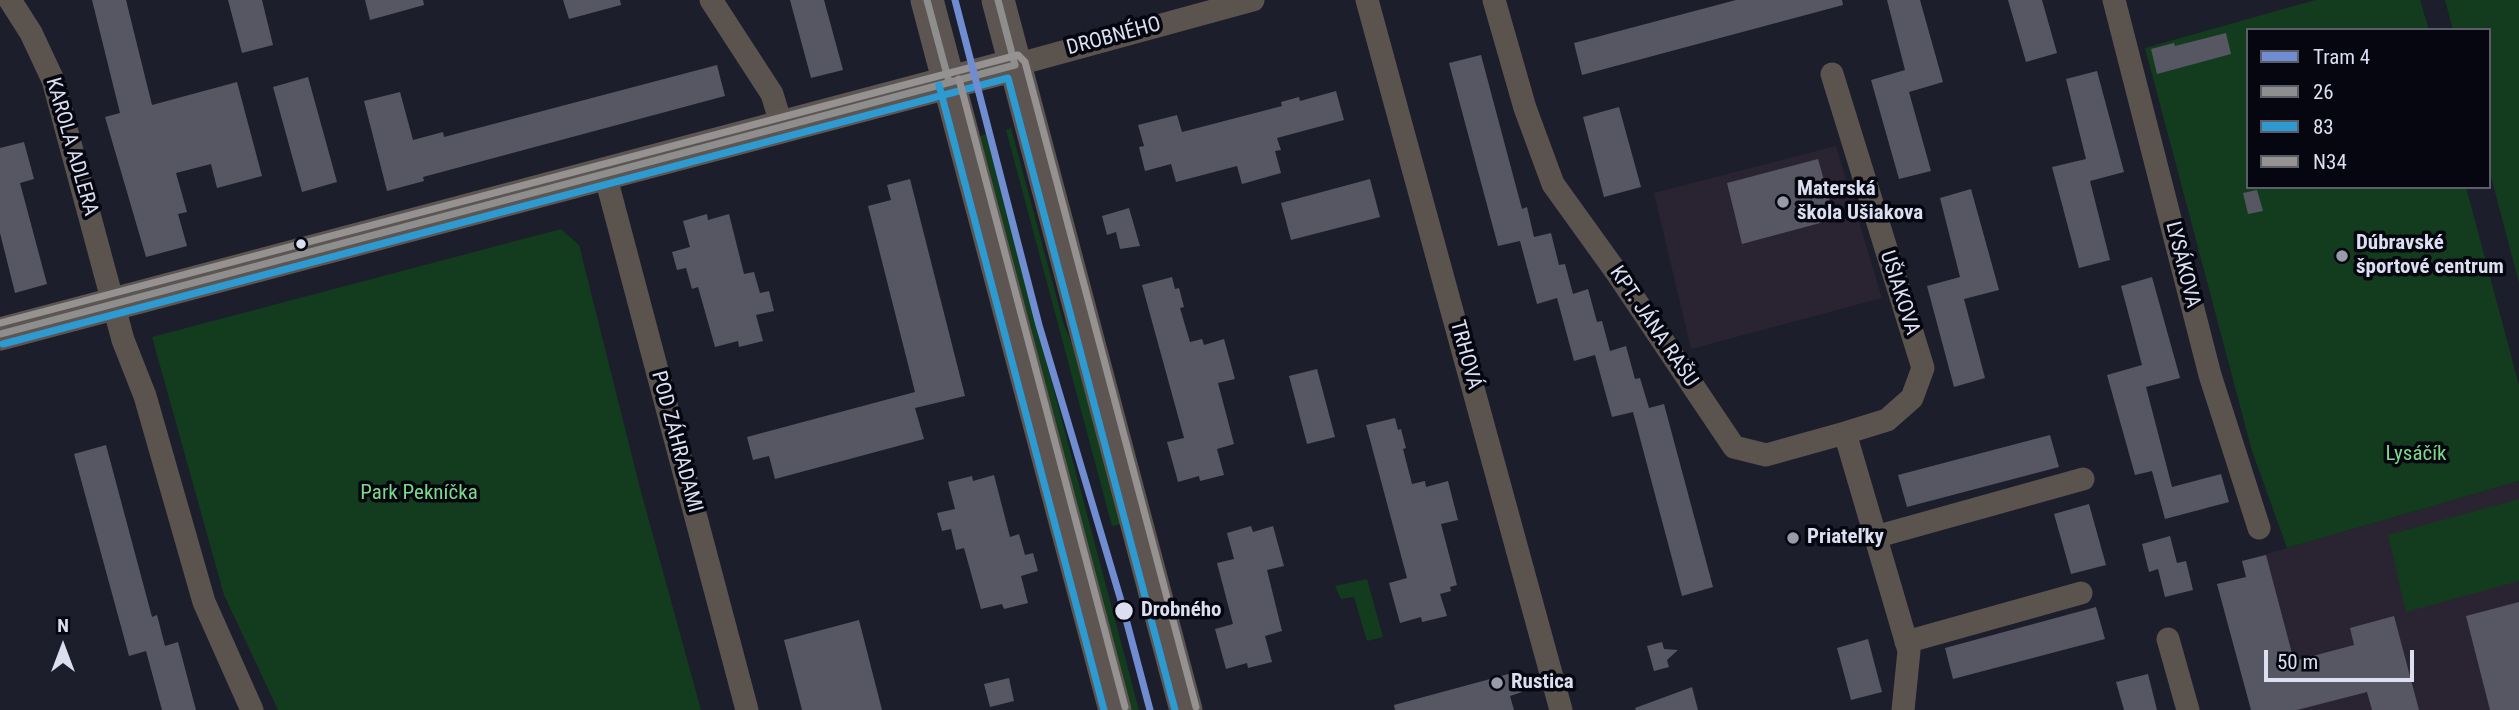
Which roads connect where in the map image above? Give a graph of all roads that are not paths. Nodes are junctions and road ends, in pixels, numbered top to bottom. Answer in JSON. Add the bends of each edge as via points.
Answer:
{"nodes":[{"id":1,"x":10,"y":0,"type":"edge"},
{"id":2,"x":711,"y":0,"type":"edge"},
{"id":3,"x":927,"y":0,"type":"edge"},
{"id":4,"x":998,"y":0,"type":"edge"},
{"id":5,"x":1253,"y":0,"type":"edge"},
{"id":6,"x":1367,"y":0,"type":"edge"},
{"id":7,"x":1494,"y":0,"type":"edge"},
{"id":8,"x":2115,"y":0,"type":"edge"},
{"id":9,"x":1227,"y":3,"type":"edge"},
{"id":10,"x":1015,"y":65,"type":"junction"},
{"id":11,"x":1832,"y":74,"type":"dead end"},
{"id":12,"x":948,"y":82,"type":"junction"},
{"id":13,"x":782,"y":127,"type":"junction"},
{"id":14,"x":605,"y":174,"type":"junction"},
{"id":15,"x":113,"y":303,"type":"junction"},
{"id":16,"x":0,"y":334,"type":"edge"},
{"id":17,"x":1845,"y":433,"type":"junction"},
{"id":18,"x":2082,"y":479,"type":"dead end"},
{"id":19,"x":2259,"y":528,"type":"dead end"},
{"id":20,"x":1875,"y":537,"type":"junction"},
{"id":21,"x":2081,"y":593,"type":"dead end"},
{"id":22,"x":2168,"y":639,"type":"dead end"},
{"id":23,"x":1906,"y":642,"type":"junction"},
{"id":24,"x":252,"y":710,"type":"edge"},
{"id":25,"x":747,"y":710,"type":"edge"},
{"id":26,"x":1115,"y":710,"type":"edge"},
{"id":27,"x":1186,"y":710,"type":"edge"},
{"id":28,"x":1561,"y":710,"type":"edge"},
{"id":29,"x":1903,"y":710,"type":"edge"},
{"id":30,"x":2188,"y":710,"type":"edge"}],
"edges":[{"from":1,"to":15,"type":"street","name":"KAROLA ADLERA","via":[[46,62],[61,104]]},
{"from":2,"to":13,"type":"street","via":[[772,94]]},
{"from":3,"to":12,"type":"main road"},
{"from":4,"to":10,"type":"main road"},
{"from":5,"to":9,"type":"street","name":"DROBNÉHO"},
{"from":6,"to":28,"type":"street","name":"TRHOVÁ"},
{"from":7,"to":17,"type":"street","name":"KPT. JÁNA RAŠU","via":[[1553,184],[1734,447],[1766,455]]},
{"from":8,"to":19,"type":"street","name":"LYSÁKOVA","via":[[2210,375]]},
{"from":9,"to":10,"type":"street","name":"DROBNÉHO"},
{"from":10,"to":12,"type":"main road"},
{"from":10,"to":27,"type":"main road"},
{"from":11,"to":17,"type":"street","name":"UŠIAKOVA","via":[[1923,368],[1912,398],[1887,420]]},
{"from":12,"to":13,"type":"main road"},
{"from":12,"to":26,"type":"main road"},
{"from":13,"to":14,"type":"main road"},
{"from":14,"to":15,"type":"main road"},
{"from":14,"to":25,"type":"street","name":"POD ZÁHRADAMI"},
{"from":15,"to":16,"type":"main road"},
{"from":15,"to":24,"type":"street","name":"KAROLA ADLERA","via":[[145,396],[204,602]]},
{"from":17,"to":20,"type":"street"},
{"from":18,"to":20,"type":"street"},
{"from":20,"to":23,"type":"street"},
{"from":21,"to":23,"type":"street"},
{"from":22,"to":30,"type":"street"},
{"from":23,"to":29,"type":"street"}]}
